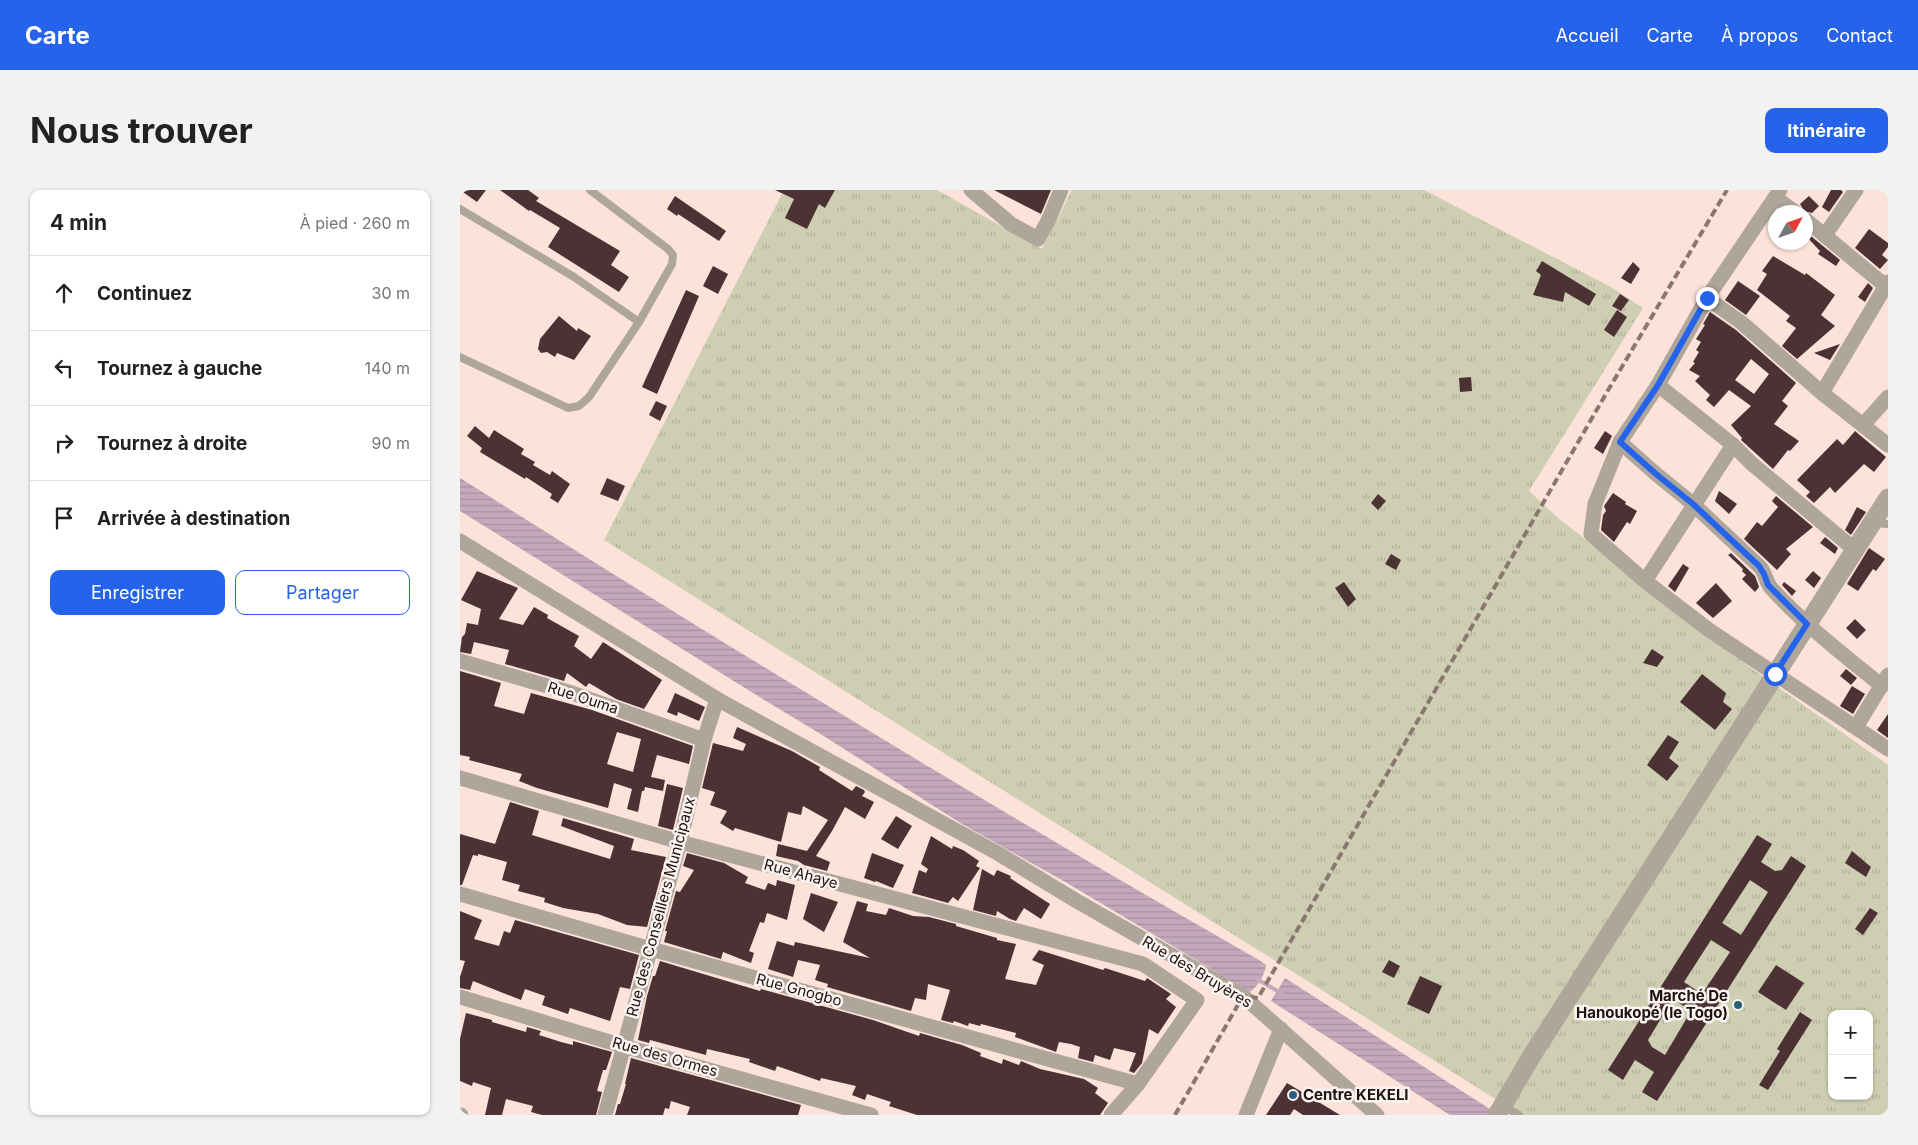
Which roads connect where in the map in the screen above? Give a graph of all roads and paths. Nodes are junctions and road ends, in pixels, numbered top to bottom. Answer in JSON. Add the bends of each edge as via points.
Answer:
{"nodes":[{"id":1,"x":590,"y":190,"type":"edge"},
{"id":2,"x":971,"y":190,"type":"edge"},
{"id":3,"x":1061,"y":190,"type":"edge"},
{"id":4,"x":1856,"y":190,"type":"edge"},
{"id":5,"x":1778,"y":194,"type":"edge"},
{"id":6,"x":1788,"y":205,"type":"edge"},
{"id":7,"x":460,"y":209,"type":"edge"},
{"id":8,"x":1813,"y":226,"type":"edge"},
{"id":9,"x":1825,"y":236,"type":"junction"},
{"id":10,"x":1887,"y":285,"type":"edge"},
{"id":11,"x":1707,"y":298,"type":"junction"},
{"id":12,"x":639,"y":322,"type":"junction"},
{"id":13,"x":460,"y":357,"type":"edge"},
{"id":14,"x":1658,"y":385,"type":"junction"},
{"id":15,"x":1822,"y":393,"type":"junction"},
{"id":16,"x":1888,"y":397,"type":"edge"},
{"id":17,"x":1863,"y":425,"type":"junction"},
{"id":18,"x":1620,"y":442,"type":"junction"},
{"id":19,"x":1888,"y":445,"type":"edge"},
{"id":20,"x":1733,"y":446,"type":"junction"},
{"id":21,"x":1888,"y":498,"type":"edge"},
{"id":22,"x":1693,"y":504,"type":"junction"},
{"id":23,"x":1880,"y":524,"type":"edge"},
{"id":24,"x":460,"y":541,"type":"edge"},
{"id":25,"x":1855,"y":550,"type":"junction"},
{"id":26,"x":460,"y":553,"type":"edge"},
{"id":27,"x":490,"y":560,"type":"junction"},
{"id":28,"x":1645,"y":582,"type":"junction"},
{"id":29,"x":1807,"y":624,"type":"junction"},
{"id":30,"x":460,"y":661,"type":"edge"},
{"id":31,"x":1774,"y":675,"type":"junction"},
{"id":32,"x":1885,"y":680,"type":"edge"},
{"id":33,"x":717,"y":699,"type":"junction"},
{"id":34,"x":1856,"y":727,"type":"junction"},
{"id":35,"x":704,"y":740,"type":"junction"},
{"id":36,"x":1888,"y":749,"type":"edge"},
{"id":37,"x":460,"y":778,"type":"edge"},
{"id":38,"x":680,"y":842,"type":"junction"},
{"id":39,"x":460,"y":894,"type":"edge"},
{"id":40,"x":651,"y":950,"type":"junction"},
{"id":41,"x":460,"y":997,"type":"edge"},
{"id":42,"x":1281,"y":1029,"type":"junction"},
{"id":43,"x":623,"y":1046,"type":"junction"},
{"id":44,"x":1138,"y":1084,"type":"junction"},
{"id":45,"x":1499,"y":1110,"type":"edge"},
{"id":46,"x":604,"y":1115,"type":"edge"},
{"id":47,"x":871,"y":1115,"type":"edge"},
{"id":48,"x":1111,"y":1115,"type":"edge"},
{"id":49,"x":1246,"y":1115,"type":"edge"},
{"id":50,"x":1377,"y":1115,"type":"edge"},
{"id":51,"x":1519,"y":1115,"type":"edge"}],
"edges":[{"from":1,"to":12,"type":"lane","via":[[673,255],[672,264]]},
{"from":2,"to":3,"type":"street","via":[[1011,224],[1038,239]]},
{"from":4,"to":9,"type":"street"},
{"from":5,"to":6,"type":"street"},
{"from":5,"to":11,"type":"street"},
{"from":7,"to":12,"type":"lane","via":[[574,277]]},
{"from":8,"to":9,"type":"street"},
{"from":9,"to":10,"type":"street"},
{"from":10,"to":15,"type":"street"},
{"from":11,"to":14,"type":"street"},
{"from":11,"to":15,"type":"street","via":[[1742,323]]},
{"from":12,"to":13,"type":"lane","via":[[589,398],[579,406],[568,408]]},
{"from":14,"to":18,"type":"street"},
{"from":14,"to":20,"type":"street"},
{"from":15,"to":17,"type":"street"},
{"from":16,"to":17,"type":"street"},
{"from":17,"to":19,"type":"street"},
{"from":18,"to":22,"type":"street"},
{"from":18,"to":28,"type":"street","via":[[1596,504],[1591,534]]},
{"from":20,"to":22,"type":"street"},
{"from":20,"to":25,"type":"street"},
{"from":21,"to":23,"type":"street"},
{"from":22,"to":28,"type":"street"},
{"from":22,"to":29,"type":"street","via":[[1762,569],[1768,585]]},
{"from":23,"to":25,"type":"street"},
{"from":24,"to":27,"type":"street","name":"Rue des Bruyères"},
{"from":25,"to":29,"type":"street"},
{"from":26,"to":27,"type":"street"},
{"from":27,"to":33,"type":"street","name":"Rue des Bruyères"},
{"from":28,"to":31,"type":"street"},
{"from":29,"to":31,"type":"street"},
{"from":29,"to":32,"type":"street"},
{"from":30,"to":35,"type":"street","name":"Rue Ouma","via":[[572,693]]},
{"from":31,"to":34,"type":"street"},
{"from":31,"to":45,"type":"street"},
{"from":32,"to":34,"type":"street"},
{"from":33,"to":35,"type":"street","name":"Rue des Conseillers Municipaux"},
{"from":33,"to":42,"type":"street","name":"Rue des Bruyères","via":[[999,854],[1243,996]]},
{"from":34,"to":36,"type":"street"},
{"from":35,"to":38,"type":"street","name":"Rue des Conseillers Municipaux"},
{"from":37,"to":38,"type":"street","name":"Rue Ahaye"},
{"from":38,"to":40,"type":"street","name":"Rue des Conseillers Municipaux"},
{"from":38,"to":44,"type":"street","name":"Rue Ahaye","via":[[1143,964],[1197,1000]]},
{"from":39,"to":40,"type":"street","name":"Rue Gnogbo"},
{"from":40,"to":43,"type":"street","name":"Rue des Conseillers Municipaux"},
{"from":40,"to":44,"type":"street","name":"Rue Gnogbo"},
{"from":41,"to":43,"type":"street","name":"Rue des Ormes"},
{"from":42,"to":49,"type":"street"},
{"from":42,"to":50,"type":"street","name":"Rue des Bruyères"},
{"from":43,"to":46,"type":"street","name":"Rue des Conseillers Municipaux"},
{"from":43,"to":47,"type":"street","name":"Rue des Ormes"},
{"from":44,"to":48,"type":"street"},
{"from":45,"to":51,"type":"lane"}]}
